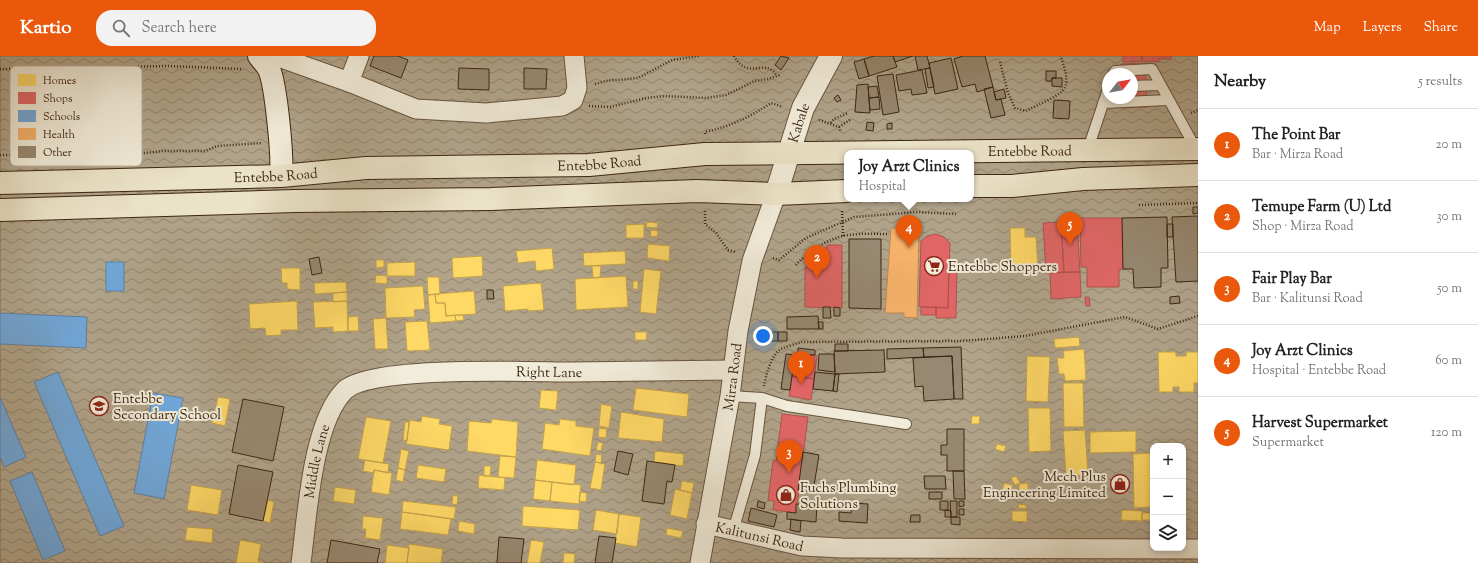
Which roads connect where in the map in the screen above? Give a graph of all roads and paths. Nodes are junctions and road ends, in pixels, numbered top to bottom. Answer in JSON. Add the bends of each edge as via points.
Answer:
{"nodes":[{"id":1,"x":359,"y":56,"type":"edge"},
{"id":2,"x":574,"y":56,"type":"edge"},
{"id":3,"x":699,"y":56,"type":"edge"},
{"id":4,"x":734,"y":56,"type":"edge"},
{"id":5,"x":831,"y":56,"type":"edge"},
{"id":6,"x":1061,"y":56,"type":"edge"},
{"id":7,"x":268,"y":60,"type":"edge"},
{"id":8,"x":1000,"y":62,"type":"dead end"},
{"id":9,"x":142,"y":66,"type":"edge"},
{"id":10,"x":0,"y":69,"type":"edge"},
{"id":11,"x":10,"y":69,"type":"edge"},
{"id":12,"x":1138,"y":70,"type":"edge"},
{"id":13,"x":349,"y":82,"type":"junction"},
{"id":14,"x":1160,"y":85,"type":"junction"},
{"id":15,"x":1138,"y":86,"type":"edge"},
{"id":16,"x":573,"y":95,"type":"junction"},
{"id":17,"x":1168,"y":100,"type":"junction"},
{"id":18,"x":1138,"y":101,"type":"edge"},
{"id":19,"x":1103,"y":104,"type":"edge"},
{"id":20,"x":848,"y":113,"type":"dead end"},
{"id":21,"x":851,"y":119,"type":"dead end"},
{"id":22,"x":831,"y":123,"type":"dead end"},
{"id":23,"x":840,"y":126,"type":"dead end"},
{"id":24,"x":280,"y":142,"type":"junction"},
{"id":25,"x":1088,"y":149,"type":"junction"},
{"id":26,"x":1197,"y":149,"type":"edge"},
{"id":27,"x":974,"y":151,"type":"edge"},
{"id":28,"x":142,"y":153,"type":"edge"},
{"id":29,"x":844,"y":153,"type":"edge"},
{"id":30,"x":790,"y":154,"type":"junction"},
{"id":31,"x":0,"y":155,"type":"edge"},
{"id":32,"x":10,"y":155,"type":"edge"},
{"id":33,"x":1198,"y":175,"type":"edge"},
{"id":34,"x":281,"y":176,"type":"junction"},
{"id":35,"x":0,"y":183,"type":"edge"},
{"id":36,"x":974,"y":186,"type":"edge"},
{"id":37,"x":844,"y":191,"type":"edge"},
{"id":38,"x":776,"y":194,"type":"junction"},
{"id":39,"x":1198,"y":202,"type":"edge"},
{"id":40,"x":1139,"y":205,"type":"dead end"},
{"id":41,"x":0,"y":210,"type":"edge"},
{"id":42,"x":956,"y":214,"type":"dead end"},
{"id":43,"x":889,"y":234,"type":"dead end"},
{"id":44,"x":843,"y":236,"type":"junction"},
{"id":45,"x":796,"y":265,"type":"dead end"},
{"id":46,"x":1198,"y":316,"type":"edge"},
{"id":47,"x":732,"y":370,"type":"junction"},
{"id":48,"x":367,"y":380,"type":"joint"},
{"id":49,"x":730,"y":396,"type":"junction"},
{"id":50,"x":762,"y":398,"type":"junction"},
{"id":51,"x":906,"y":424,"type":"dead end"},
{"id":52,"x":706,"y":524,"type":"junction"},
{"id":53,"x":730,"y":530,"type":"junction"},
{"id":54,"x":1198,"y":549,"type":"edge"},
{"id":55,"x":1150,"y":556,"type":"edge"},
{"id":56,"x":301,"y":563,"type":"edge"},
{"id":57,"x":700,"y":563,"type":"edge"}],
"edges":[{"from":1,"to":13,"type":"street"},
{"from":2,"to":16,"type":"street"},
{"from":3,"to":16,"type":"path","via":[[672,60],[638,78],[605,80]]},
{"from":4,"to":16,"type":"path","via":[[739,65],[746,68],[768,67],[778,75],[755,80],[726,96],[706,98],[664,96],[610,107],[590,106]]},
{"from":5,"to":30,"type":"street","name":"Kabale","via":[[803,108]]},
{"from":6,"to":8,"type":"path","via":[[1066,78],[1065,88],[1061,93],[1026,111],[1015,108],[1008,93]]},
{"from":7,"to":9,"type":"path"},
{"from":7,"to":13,"type":"street"},
{"from":7,"to":24,"type":"street"},
{"from":10,"to":11,"type":"path"},
{"from":12,"to":14,"type":"lane","via":[[1152,69]]},
{"from":13,"to":16,"type":"street","via":[[416,109],[486,113],[546,108],[562,106]]},
{"from":14,"to":15,"type":"lane"},
{"from":14,"to":17,"type":"lane"},
{"from":17,"to":18,"type":"lane"},
{"from":17,"to":26,"type":"lane"},
{"from":19,"to":25,"type":"lane"},
{"from":20,"to":22,"type":"path"},
{"from":21,"to":23,"type":"path"},
{"from":24,"to":28,"type":"path","via":[[217,146],[205,151]]},
{"from":24,"to":34,"type":"street","via":[[283,162]]},
{"from":25,"to":26,"type":"highway","name":"Entebbe Road"},
{"from":25,"to":27,"type":"highway","name":"Entebbe Road"},
{"from":29,"to":30,"type":"highway","name":"Entebbe Road"},
{"from":30,"to":34,"type":"highway","name":"Entebbe Road","via":[[704,154],[589,165],[366,168]]},
{"from":30,"to":38,"type":"street","name":"Kabale"},
{"from":31,"to":32,"type":"path"},
{"from":33,"to":36,"type":"highway"},
{"from":34,"to":35,"type":"highway","name":"Entebbe Road"},
{"from":37,"to":38,"type":"highway","name":"Entebbe Road"},
{"from":38,"to":41,"type":"highway","name":"Entebbe Road","via":[[697,191],[491,199],[295,201]]},
{"from":38,"to":47,"type":"street","name":"Mirza Road","via":[[754,254]]},
{"from":39,"to":40,"type":"path"},
{"from":42,"to":44,"type":"path","via":[[918,212],[854,217],[842,223]]},
{"from":43,"to":44,"type":"path"},
{"from":44,"to":45,"type":"path","via":[[805,254]]},
{"from":46,"to":50,"type":"path","via":[[1158,329],[1125,317],[1025,336],[962,341],[802,342],[781,349],[776,354],[766,375]]},
{"from":47,"to":48,"type":"street","name":"Right Lane","via":[[470,371]]},
{"from":47,"to":49,"type":"street","name":"Mirza Road"},
{"from":48,"to":56,"type":"street","name":"Middle Lane","via":[[346,389],[333,406],[314,458]]},
{"from":49,"to":50,"type":"lane"},
{"from":49,"to":52,"type":"street","name":"Mirza Road"},
{"from":50,"to":51,"type":"lane","via":[[787,406]]},
{"from":50,"to":53,"type":"lane","via":[[755,455],[736,521]]},
{"from":52,"to":53,"type":"street","name":"Kalitunsi Road"},
{"from":52,"to":57,"type":"street","name":"Mirza Road"},
{"from":53,"to":55,"type":"street","name":"Kalitunsi Road","via":[[802,546]]},
{"from":54,"to":55,"type":"street","name":"Kalitunsi Road"}]}
